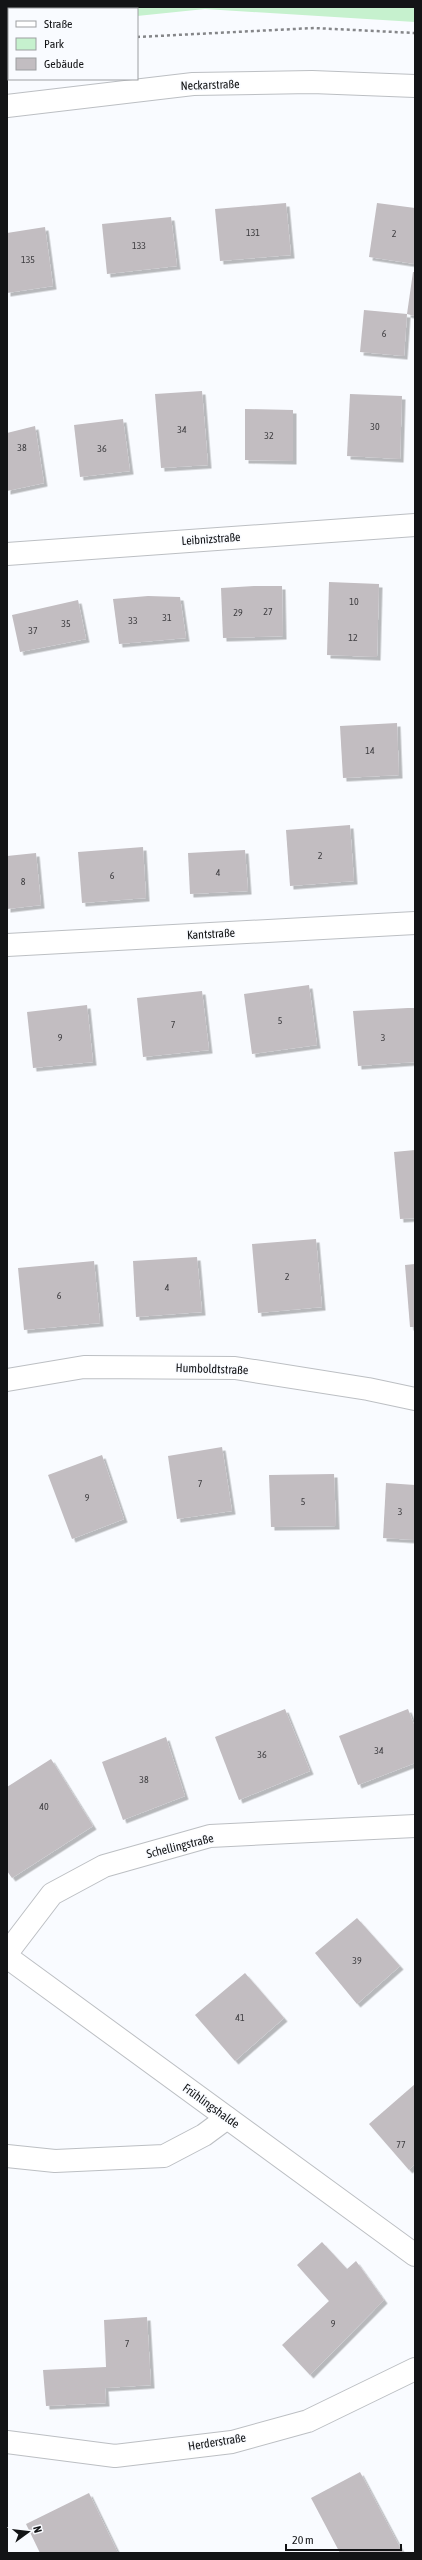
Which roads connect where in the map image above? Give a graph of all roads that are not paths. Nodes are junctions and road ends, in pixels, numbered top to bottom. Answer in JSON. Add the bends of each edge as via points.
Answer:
{"nodes":[{"id":1,"x":415,"y":86,"type":"edge"},
{"id":2,"x":7,"y":106,"type":"edge"},
{"id":3,"x":415,"y":525,"type":"edge"},
{"id":4,"x":7,"y":554,"type":"edge"},
{"id":5,"x":415,"y":924,"type":"edge"},
{"id":6,"x":7,"y":945,"type":"edge"},
{"id":7,"x":7,"y":1380,"type":"edge"},
{"id":8,"x":415,"y":1399,"type":"edge"},
{"id":9,"x":415,"y":1826,"type":"edge"},
{"id":10,"x":7,"y":1953,"type":"edge"},
{"id":11,"x":7,"y":1957,"type":"edge"},
{"id":12,"x":227,"y":2118,"type":"junction"},
{"id":13,"x":7,"y":2156,"type":"edge"},
{"id":14,"x":415,"y":2255,"type":"edge"},
{"id":15,"x":415,"y":2370,"type":"edge"},
{"id":16,"x":7,"y":2442,"type":"edge"}],
"edges":[{"from":1,"to":2,"type":"street","name":"Neckarstraße","via":[[312,82],[193,84]]},
{"from":3,"to":4,"type":"street","name":"Leibnizstraße"},
{"from":5,"to":6,"type":"street","name":"Kantstraße"},
{"from":7,"to":8,"type":"street","name":"Humboldtstraße","via":[[84,1367],[235,1368]]},
{"from":9,"to":10,"type":"street","name":"Schellingstraße","via":[[210,1836],[104,1866],[52,1894]]},
{"from":11,"to":12,"type":"street","name":"Frühlingshalde"},
{"from":12,"to":13,"type":"street","via":[[204,2135],[164,2156],[55,2161]]},
{"from":12,"to":14,"type":"street","name":"Frühlingshalde"},
{"from":15,"to":16,"type":"street","name":"Herderstraße","via":[[308,2421],[232,2442],[115,2456]]}]}
